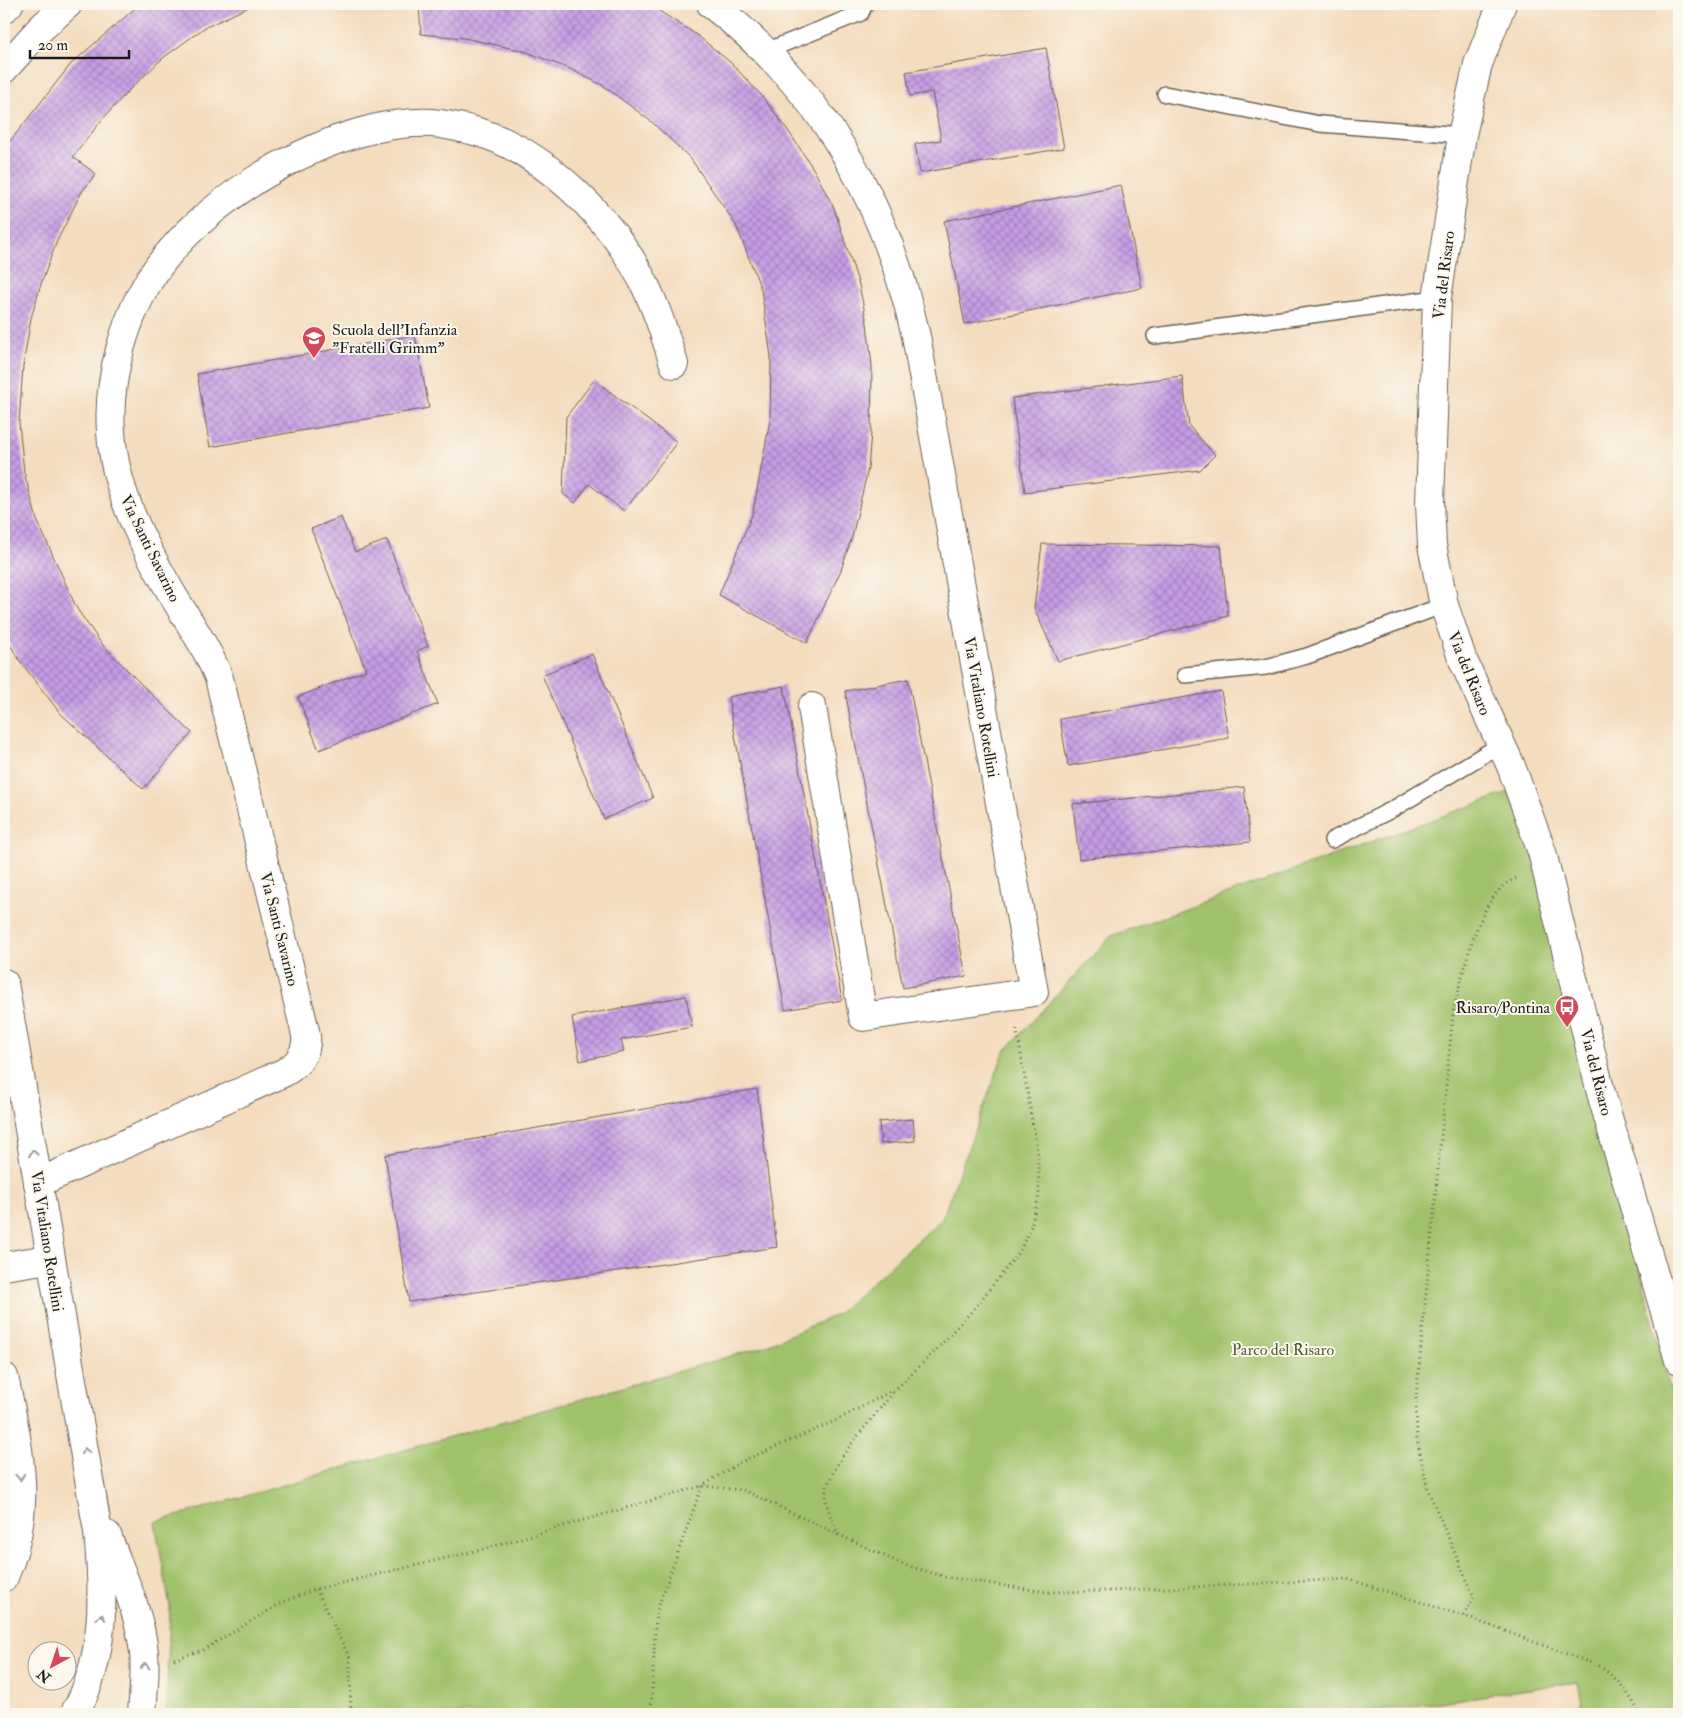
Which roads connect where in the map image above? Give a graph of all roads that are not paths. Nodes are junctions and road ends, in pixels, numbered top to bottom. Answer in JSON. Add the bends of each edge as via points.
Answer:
{"nodes":[{"id":1,"x":9,"y":4,"type":"edge"},
{"id":2,"x":68,"y":4,"type":"edge"},
{"id":3,"x":711,"y":4,"type":"edge"},
{"id":4,"x":865,"y":4,"type":"edge"},
{"id":5,"x":1502,"y":4,"type":"edge"},
{"id":6,"x":4,"y":9,"type":"edge"},
{"id":7,"x":766,"y":52,"type":"junction"},
{"id":8,"x":4,"y":69,"type":"edge"},
{"id":9,"x":1165,"y":94,"type":"dead end"},
{"id":10,"x":1462,"y":135,"type":"junction"},
{"id":11,"x":1438,"y":298,"type":"junction"},
{"id":12,"x":1155,"y":336,"type":"dead end"},
{"id":13,"x":674,"y":364,"type":"dead end"},
{"id":14,"x":1444,"y":604,"type":"junction"},
{"id":15,"x":1185,"y":675,"type":"dead end"},
{"id":16,"x":812,"y":707,"type":"dead end"},
{"id":17,"x":1500,"y":745,"type":"junction"},
{"id":18,"x":1332,"y":840,"type":"dead end"},
{"id":19,"x":4,"y":983,"type":"edge"},
{"id":20,"x":38,"y":1183,"type":"junction"},
{"id":21,"x":50,"y":1259,"type":"junction"},
{"id":22,"x":4,"y":1266,"type":"edge"},
{"id":23,"x":1674,"y":1325,"type":"edge"},
{"id":24,"x":1679,"y":1360,"type":"edge"},
{"id":25,"x":4,"y":1377,"type":"edge"},
{"id":26,"x":94,"y":1499,"type":"junction"},
{"id":27,"x":4,"y":1577,"type":"edge"},
{"id":28,"x":74,"y":1714,"type":"edge"},
{"id":29,"x":142,"y":1714,"type":"edge"}],
"edges":[{"from":1,"to":6,"type":"street"},
{"from":2,"to":8,"type":"street"},
{"from":3,"to":7,"type":"street","name":"Via Vitaliano Rotellini"},
{"from":4,"to":7,"type":"lane","via":[[861,13]]},
{"from":5,"to":10,"type":"street","name":"Via del Risaro","via":[[1478,64]]},
{"from":7,"to":16,"type":"street","name":"Via Vitaliano Rotellini","via":[[812,102],[848,156],[892,253],[911,314],[1034,992],[863,1017]]},
{"from":9,"to":10,"type":"lane","via":[[1320,124]]},
{"from":10,"to":11,"type":"street","name":"Via del Risaro"},
{"from":11,"to":12,"type":"lane"},
{"from":11,"to":14,"type":"street","name":"Via del Risaro","via":[[1430,503],[1432,545]]},
{"from":13,"to":20,"type":"street","name":"Via Santi Savarino","via":[[658,314],[641,277],[590,208],[554,173],[515,148],[466,129],[432,123],[413,124],[344,137],[286,162],[215,206],[169,252],[144,289],[120,346],[111,413],[113,453],[122,489],[141,535],[204,646],[218,678],[307,1046],[298,1061],[283,1074]]},
{"from":14,"to":15,"type":"lane","via":[[1307,656],[1266,667]]},
{"from":14,"to":17,"type":"street","name":"Via del Risaro","via":[[1466,669]]},
{"from":17,"to":18,"type":"lane","via":[[1393,809]]},
{"from":17,"to":23,"type":"street","name":"Via del Risaro","via":[[1533,824],[1547,868],[1601,1093]]},
{"from":20,"to":19,"type":"street","name":"Via Vitaliano Rotellini","one_way":true},
{"from":20,"to":21,"type":"street","name":"Via Vitaliano Rotellini"},
{"from":21,"to":22,"type":"street"},
{"from":26,"to":21,"type":"street","name":"Via Vitaliano Rotellini","one_way":true},
{"from":23,"to":24,"type":"street","name":"Via del Risaro"},
{"from":25,"to":27,"type":"street","one_way":true,"via":[[19,1460],[22,1515],[15,1549]]},
{"from":28,"to":26,"type":"street","one_way":true,"via":[[88,1680],[100,1628],[102,1590]]},
{"from":29,"to":26,"type":"street","one_way":true,"via":[[145,1669],[140,1625]]}]}
